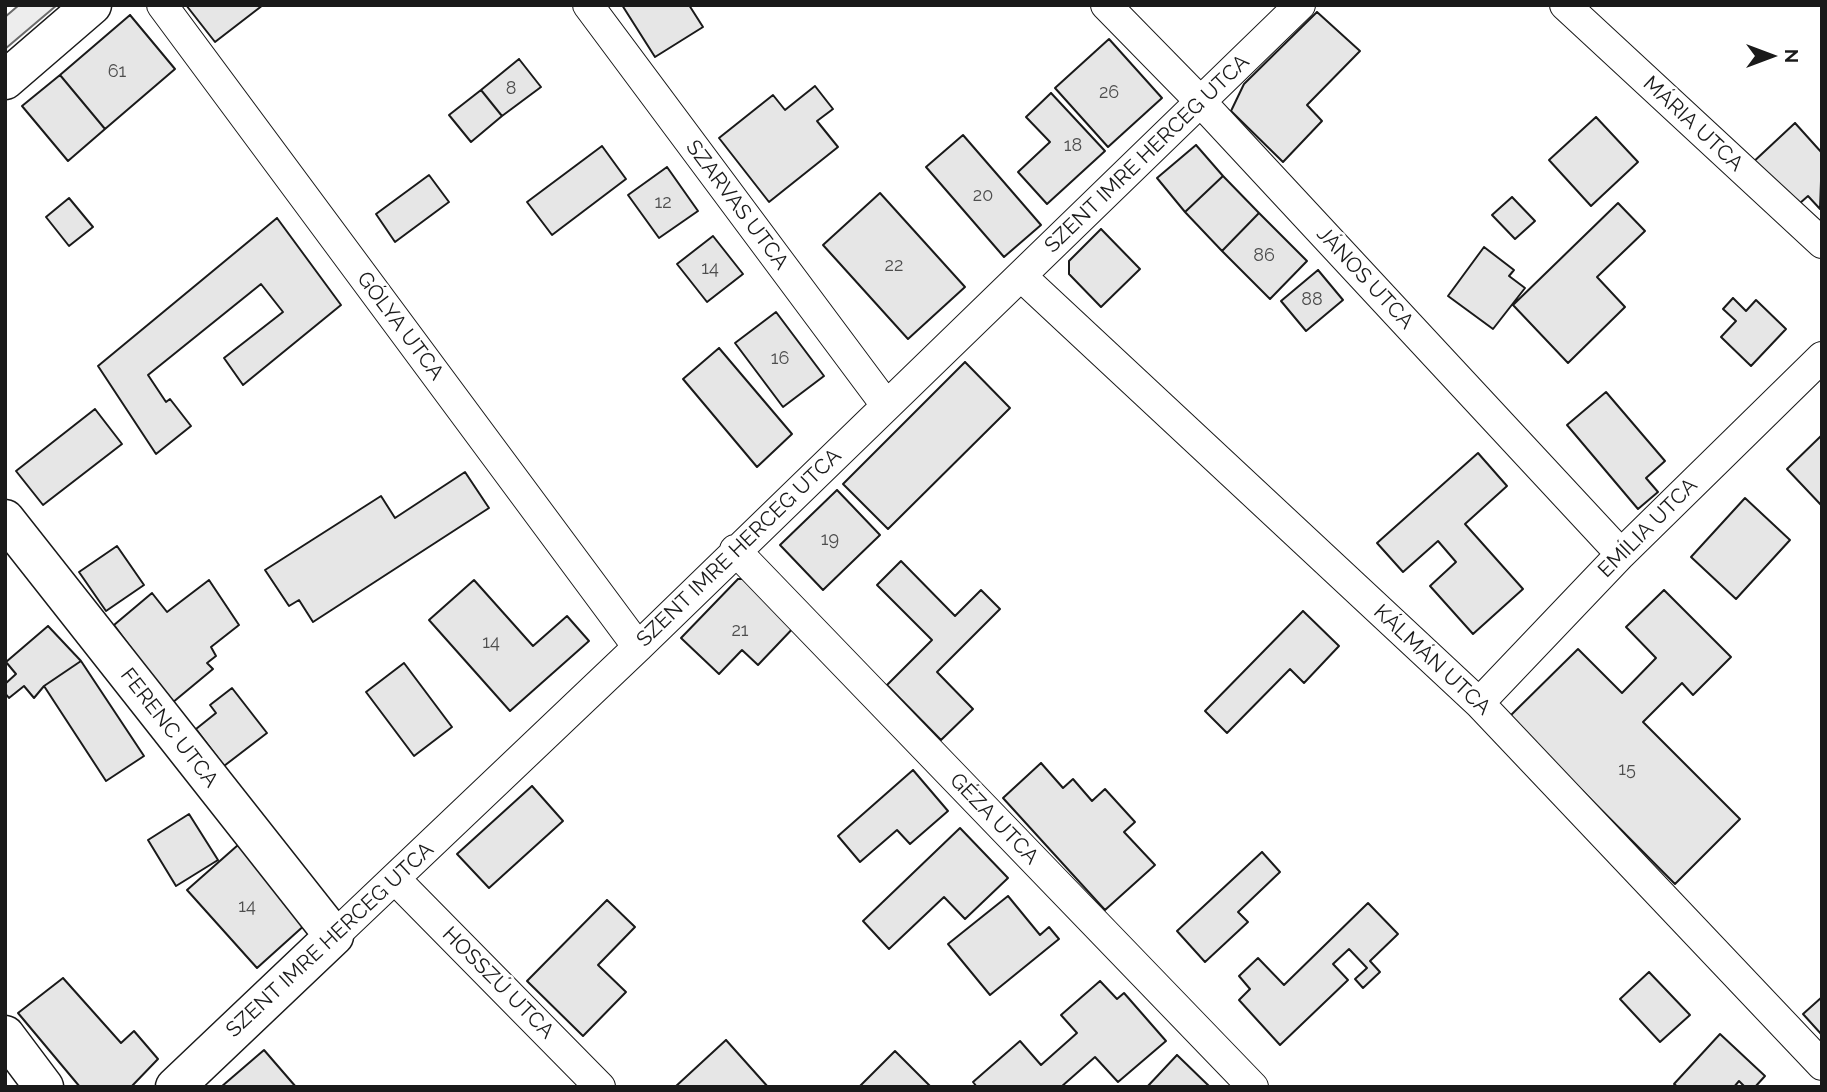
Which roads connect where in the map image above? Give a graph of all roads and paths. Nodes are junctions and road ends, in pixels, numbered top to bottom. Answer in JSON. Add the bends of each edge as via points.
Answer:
{"nodes":[{"id":1,"x":92,"y":5,"type":"edge"},
{"id":2,"x":162,"y":5,"type":"edge"},
{"id":3,"x":588,"y":5,"type":"edge"},
{"id":4,"x":1106,"y":5,"type":"edge"},
{"id":5,"x":1300,"y":5,"type":"edge"},
{"id":6,"x":1565,"y":5,"type":"edge"},
{"id":7,"x":5,"y":80,"type":"edge"},
{"id":8,"x":1200,"y":101,"type":"junction"},
{"id":9,"x":1822,"y":243,"type":"edge"},
{"id":10,"x":1021,"y":276,"type":"junction"},
{"id":11,"x":1822,"y":357,"type":"edge"},
{"id":12,"x":886,"y":405,"type":"junction"},
{"id":13,"x":5,"y":519,"type":"edge"},
{"id":14,"x":735,"y":550,"type":"junction"},
{"id":15,"x":1621,"y":554,"type":"junction"},
{"id":16,"x":638,"y":647,"type":"junction"},
{"id":17,"x":1479,"y":703,"type":"junction"},
{"id":18,"x":396,"y":880,"type":"junction"},
{"id":19,"x":334,"y":936,"type":"junction"},
{"id":20,"x":5,"y":1035,"type":"edge"},
{"id":21,"x":1822,"y":1065,"type":"edge"},
{"id":22,"x":44,"y":1084,"type":"edge"},
{"id":23,"x":175,"y":1087,"type":"edge"},
{"id":24,"x":600,"y":1087,"type":"edge"},
{"id":25,"x":1253,"y":1087,"type":"edge"}],
"edges":[{"from":1,"to":7,"type":"street"},
{"from":2,"to":16,"type":"street","name":"GÓLYA UTCA"},
{"from":3,"to":12,"type":"street","name":"SZARVAS UTCA"},
{"from":4,"to":8,"type":"street","name":"JÁNOS UTCA"},
{"from":5,"to":8,"type":"street","name":"SZENT IMRE HERCEG UTCA"},
{"from":6,"to":9,"type":"street","name":"MÁRIA UTCA"},
{"from":8,"to":10,"type":"street","name":"SZENT IMRE HERCEG UTCA"},
{"from":8,"to":15,"type":"street","name":"JÁNOS UTCA"},
{"from":10,"to":12,"type":"street","name":"SZENT IMRE HERCEG UTCA"},
{"from":10,"to":17,"type":"street","name":"KÁLMÁN UTCA"},
{"from":11,"to":15,"type":"street","name":"EMÍLIA UTCA"},
{"from":12,"to":14,"type":"street","name":"SZENT IMRE HERCEG UTCA"},
{"from":13,"to":19,"type":"street","name":"FERENC UTCA"},
{"from":14,"to":16,"type":"street","name":"SZENT IMRE HERCEG UTCA"},
{"from":14,"to":25,"type":"street","name":"GÉZA UTCA"},
{"from":15,"to":17,"type":"street","name":"EMÍLIA UTCA"},
{"from":16,"to":18,"type":"street","name":"SZENT IMRE HERCEG UTCA"},
{"from":17,"to":21,"type":"street","name":"KÁLMÁN UTCA"},
{"from":18,"to":19,"type":"street","name":"SZENT IMRE HERCEG UTCA"},
{"from":18,"to":24,"type":"street","name":"HOSSZÚ UTCA"},
{"from":19,"to":23,"type":"street","name":"SZENT IMRE HERCEG UTCA"},
{"from":20,"to":22,"type":"street"}]}
